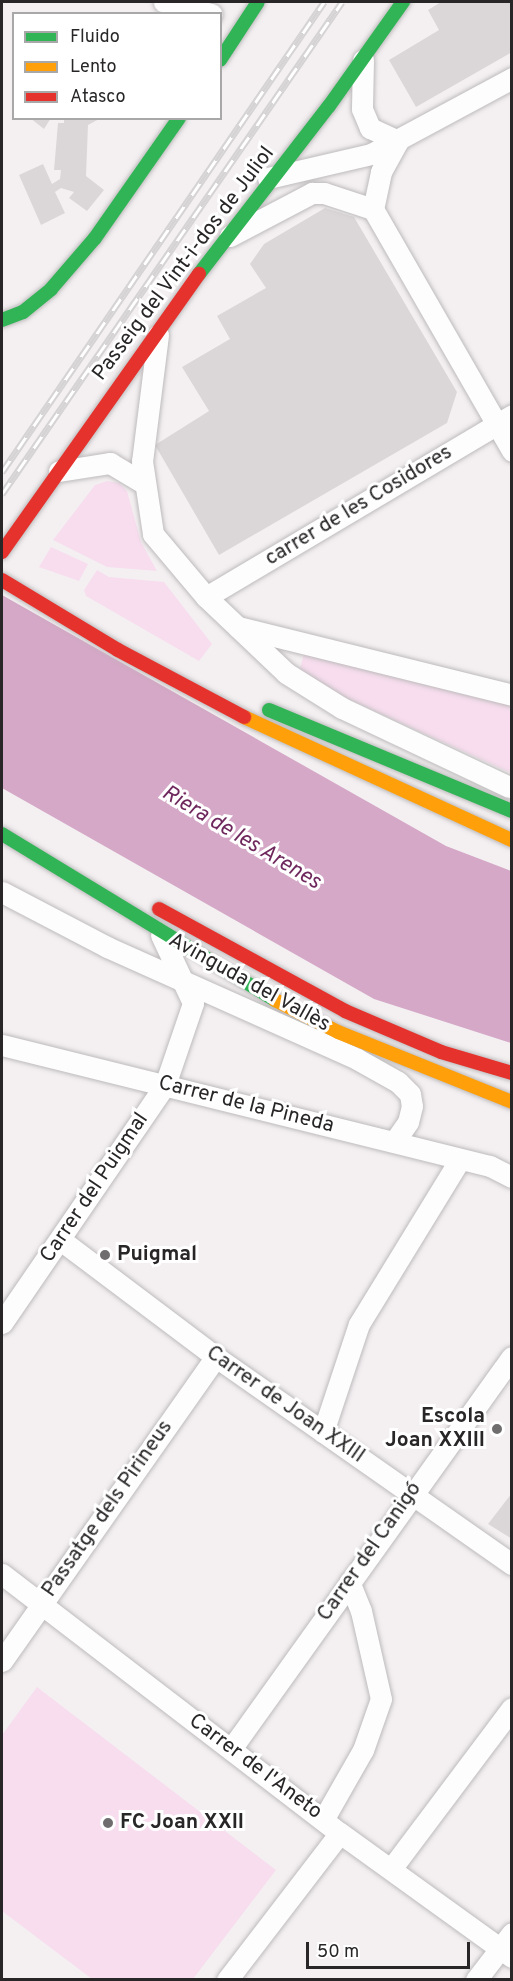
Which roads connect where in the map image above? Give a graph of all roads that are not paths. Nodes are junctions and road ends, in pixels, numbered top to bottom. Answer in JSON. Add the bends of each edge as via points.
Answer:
{"nodes":[{"id":1,"x":164,"y":2,"type":"edge"},
{"id":2,"x":258,"y":2,"type":"edge"},
{"id":3,"x":403,"y":2,"type":"edge"},
{"id":4,"x":203,"y":12,"type":"edge"},
{"id":5,"x":222,"y":17,"type":"edge"},
{"id":6,"x":243,"y":23,"type":"junction"},
{"id":7,"x":363,"y":56,"type":"junction"},
{"id":8,"x":222,"y":57,"type":"edge"},
{"id":9,"x":512,"y":78,"type":"edge"},
{"id":10,"x":178,"y":120,"type":"edge"},
{"id":11,"x":398,"y":141,"type":"junction"},
{"id":12,"x":268,"y":178,"type":"junction"},
{"id":13,"x":373,"y":209,"type":"junction"},
{"id":14,"x":224,"y":238,"type":"junction"},
{"id":15,"x":2,"y":320,"type":"edge"},
{"id":16,"x":158,"y":333,"type":"junction"},
{"id":17,"x":504,"y":420,"type":"edge"},
{"id":18,"x":512,"y":451,"type":"edge"},
{"id":19,"x":59,"y":471,"type":"junction"},
{"id":20,"x":143,"y":483,"type":"junction"},
{"id":21,"x":2,"y":552,"type":"edge"},
{"id":22,"x":28,"y":578,"type":"dead end"},
{"id":23,"x":2,"y":580,"type":"edge"},
{"id":24,"x":206,"y":597,"type":"junction"},
{"id":25,"x":235,"y":626,"type":"junction"},
{"id":26,"x":222,"y":688,"type":"dead end"},
{"id":27,"x":512,"y":695,"type":"edge"},
{"id":28,"x":251,"y":702,"type":"dead end"},
{"id":29,"x":410,"y":768,"type":"junction"},
{"id":30,"x":510,"y":787,"type":"edge"},
{"id":31,"x":512,"y":811,"type":"edge"},
{"id":32,"x":2,"y":834,"type":"edge"},
{"id":33,"x":512,"y":840,"type":"edge"},
{"id":34,"x":2,"y":892,"type":"edge"},
{"id":35,"x":146,"y":902,"type":"dead end"},
{"id":36,"x":161,"y":934,"type":"junction"},
{"id":37,"x":191,"y":954,"type":"junction"},
{"id":38,"x":183,"y":980,"type":"junction"},
{"id":39,"x":2,"y":1045,"type":"edge"},
{"id":40,"x":512,"y":1073,"type":"edge"},
{"id":41,"x":165,"y":1085,"type":"junction"},
{"id":42,"x":512,"y":1102,"type":"edge"},
{"id":43,"x":394,"y":1142,"type":"junction"},
{"id":44,"x":460,"y":1159,"type":"junction"},
{"id":45,"x":512,"y":1165,"type":"edge"},
{"id":46,"x":490,"y":1166,"type":"junction"},
{"id":47,"x":512,"y":1177,"type":"edge"},
{"id":48,"x":62,"y":1241,"type":"junction"},
{"id":49,"x":2,"y":1323,"type":"edge"},
{"id":50,"x":216,"y":1357,"type":"junction"},
{"id":51,"x":512,"y":1357,"type":"edge"},
{"id":52,"x":323,"y":1432,"type":"junction"},
{"id":53,"x":411,"y":1494,"type":"junction"},
{"id":54,"x":512,"y":1564,"type":"edge"},
{"id":55,"x":2,"y":1574,"type":"edge"},
{"id":56,"x":349,"y":1582,"type":"junction"},
{"id":57,"x":42,"y":1604,"type":"junction"},
{"id":58,"x":2,"y":1661,"type":"edge"},
{"id":59,"x":512,"y":1708,"type":"edge"},
{"id":60,"x":231,"y":1749,"type":"junction"},
{"id":61,"x":323,"y":1820,"type":"junction"},
{"id":62,"x":340,"y":1833,"type":"junction"},
{"id":63,"x":391,"y":1869,"type":"junction"},
{"id":64,"x":508,"y":1946,"type":"edge"},
{"id":65,"x":227,"y":1980,"type":"edge"},
{"id":66,"x":476,"y":1980,"type":"edge"}],
"edges":[{"from":1,"to":4,"type":"street"},
{"from":2,"to":6,"type":"main road"},
{"from":3,"to":7,"type":"main road","name":"Passeig del Vint-i-dos de Juliol"},
{"from":5,"to":6,"type":"street"},
{"from":6,"to":8,"type":"main road"},
{"from":7,"to":11,"type":"street","via":[[362,109],[370,128]]},
{"from":7,"to":12,"type":"main road","name":"Passeig del Vint-i-dos de Juliol","via":[[285,163]]},
{"from":9,"to":11,"type":"street"},
{"from":10,"to":15,"type":"main road","via":[[95,238],[51,289],[23,312]]},
{"from":11,"to":12,"type":"street","via":[[347,162]]},
{"from":11,"to":13,"type":"street","via":[[381,172]]},
{"from":12,"to":14,"type":"main road","name":"Passeig del Vint-i-dos de Juliol"},
{"from":13,"to":14,"type":"street","via":[[324,193],[312,193]]},
{"from":13,"to":17,"type":"street"},
{"from":14,"to":16,"type":"main road","name":"Passeig del Vint-i-dos de Juliol"},
{"from":16,"to":19,"type":"main road","name":"Passeig del Vint-i-dos de Juliol"},
{"from":16,"to":20,"type":"street","via":[[142,460]]},
{"from":17,"to":18,"type":"street"},
{"from":17,"to":24,"type":"street","name":"carrer de les Cosidores"},
{"from":19,"to":20,"type":"street","via":[[110,464]]},
{"from":19,"to":21,"type":"main road","name":"Passeig del Vint-i-dos de Juliol"},
{"from":20,"to":24,"type":"street","via":[[153,534]]},
{"from":22,"to":26,"type":"main road","via":[[133,642]]},
{"from":23,"to":33,"type":"main road","via":[[118,650],[267,729]]},
{"from":24,"to":25,"type":"street"},
{"from":25,"to":27,"type":"street"},
{"from":25,"to":30,"type":"street","via":[[286,673],[342,708]]},
{"from":28,"to":29,"type":"main road"},
{"from":29,"to":30,"type":"street"},
{"from":29,"to":31,"type":"main road"},
{"from":32,"to":36,"type":"main road","name":"Avinguda del Vallès"},
{"from":34,"to":38,"type":"street","name":"Avinguda del Vallès","via":[[107,947]]},
{"from":35,"to":40,"type":"main road","name":"Avinguda del Vallès","via":[[345,1011],[441,1052]]},
{"from":36,"to":37,"type":"main road","name":"Avinguda del Vallès"},
{"from":36,"to":38,"type":"street","name":"Carrer del Puigmal"},
{"from":37,"to":38,"type":"street"},
{"from":37,"to":42,"type":"main road","name":"Avinguda del Vallès","via":[[338,1032]]},
{"from":38,"to":41,"type":"street","name":"Carrer del Puigmal","via":[[193,1002]]},
{"from":38,"to":43,"type":"street","name":"Avinguda del Vallès","via":[[398,1082],[410,1094],[412,1106],[408,1122]]},
{"from":39,"to":41,"type":"street","name":"Carrer de la Pineda"},
{"from":41,"to":43,"type":"street","name":"Carrer de la Pineda"},
{"from":41,"to":48,"type":"street","name":"Carrer del Puigmal"},
{"from":43,"to":44,"type":"street","name":"Carrer de la Pineda"},
{"from":44,"to":46,"type":"street","name":"Carrer de la Pineda"},
{"from":44,"to":52,"type":"street","via":[[359,1324]]},
{"from":45,"to":46,"type":"street","name":"Carrer de la Pineda"},
{"from":46,"to":47,"type":"street","name":"Carrer de la Pineda"},
{"from":48,"to":49,"type":"street","name":"Carrer del Puigmal"},
{"from":48,"to":50,"type":"street","name":"Carrer de Joan XXIII"},
{"from":50,"to":52,"type":"street","name":"Carrer de Joan XXIII"},
{"from":50,"to":57,"type":"street","name":"Passatge dels Pirineus"},
{"from":51,"to":53,"type":"street","name":"Carrer del Canigó"},
{"from":52,"to":53,"type":"street","name":"Carrer de Joan XXIII"},
{"from":53,"to":54,"type":"street","name":"Carrer de Joan XXIII"},
{"from":53,"to":56,"type":"street","name":"Carrer del Canigó"},
{"from":55,"to":57,"type":"street","name":"Carrer de l'Aneto"},
{"from":56,"to":60,"type":"street","name":"Carrer del Canigó"},
{"from":56,"to":61,"type":"street","via":[[361,1611],[381,1699],[363,1750]]},
{"from":57,"to":58,"type":"street","name":"Passatge dels Pirineus"},
{"from":57,"to":60,"type":"street","name":"Carrer de l'Aneto"},
{"from":59,"to":63,"type":"street"},
{"from":60,"to":61,"type":"street","name":"Carrer de l'Aneto"},
{"from":61,"to":62,"type":"street","name":"Carrer de l'Aneto"},
{"from":62,"to":63,"type":"street","name":"Carrer de l'Aneto"},
{"from":62,"to":65,"type":"street"},
{"from":63,"to":64,"type":"street","name":"Carrer de l'Aneto"},
{"from":64,"to":66,"type":"street"}]}
